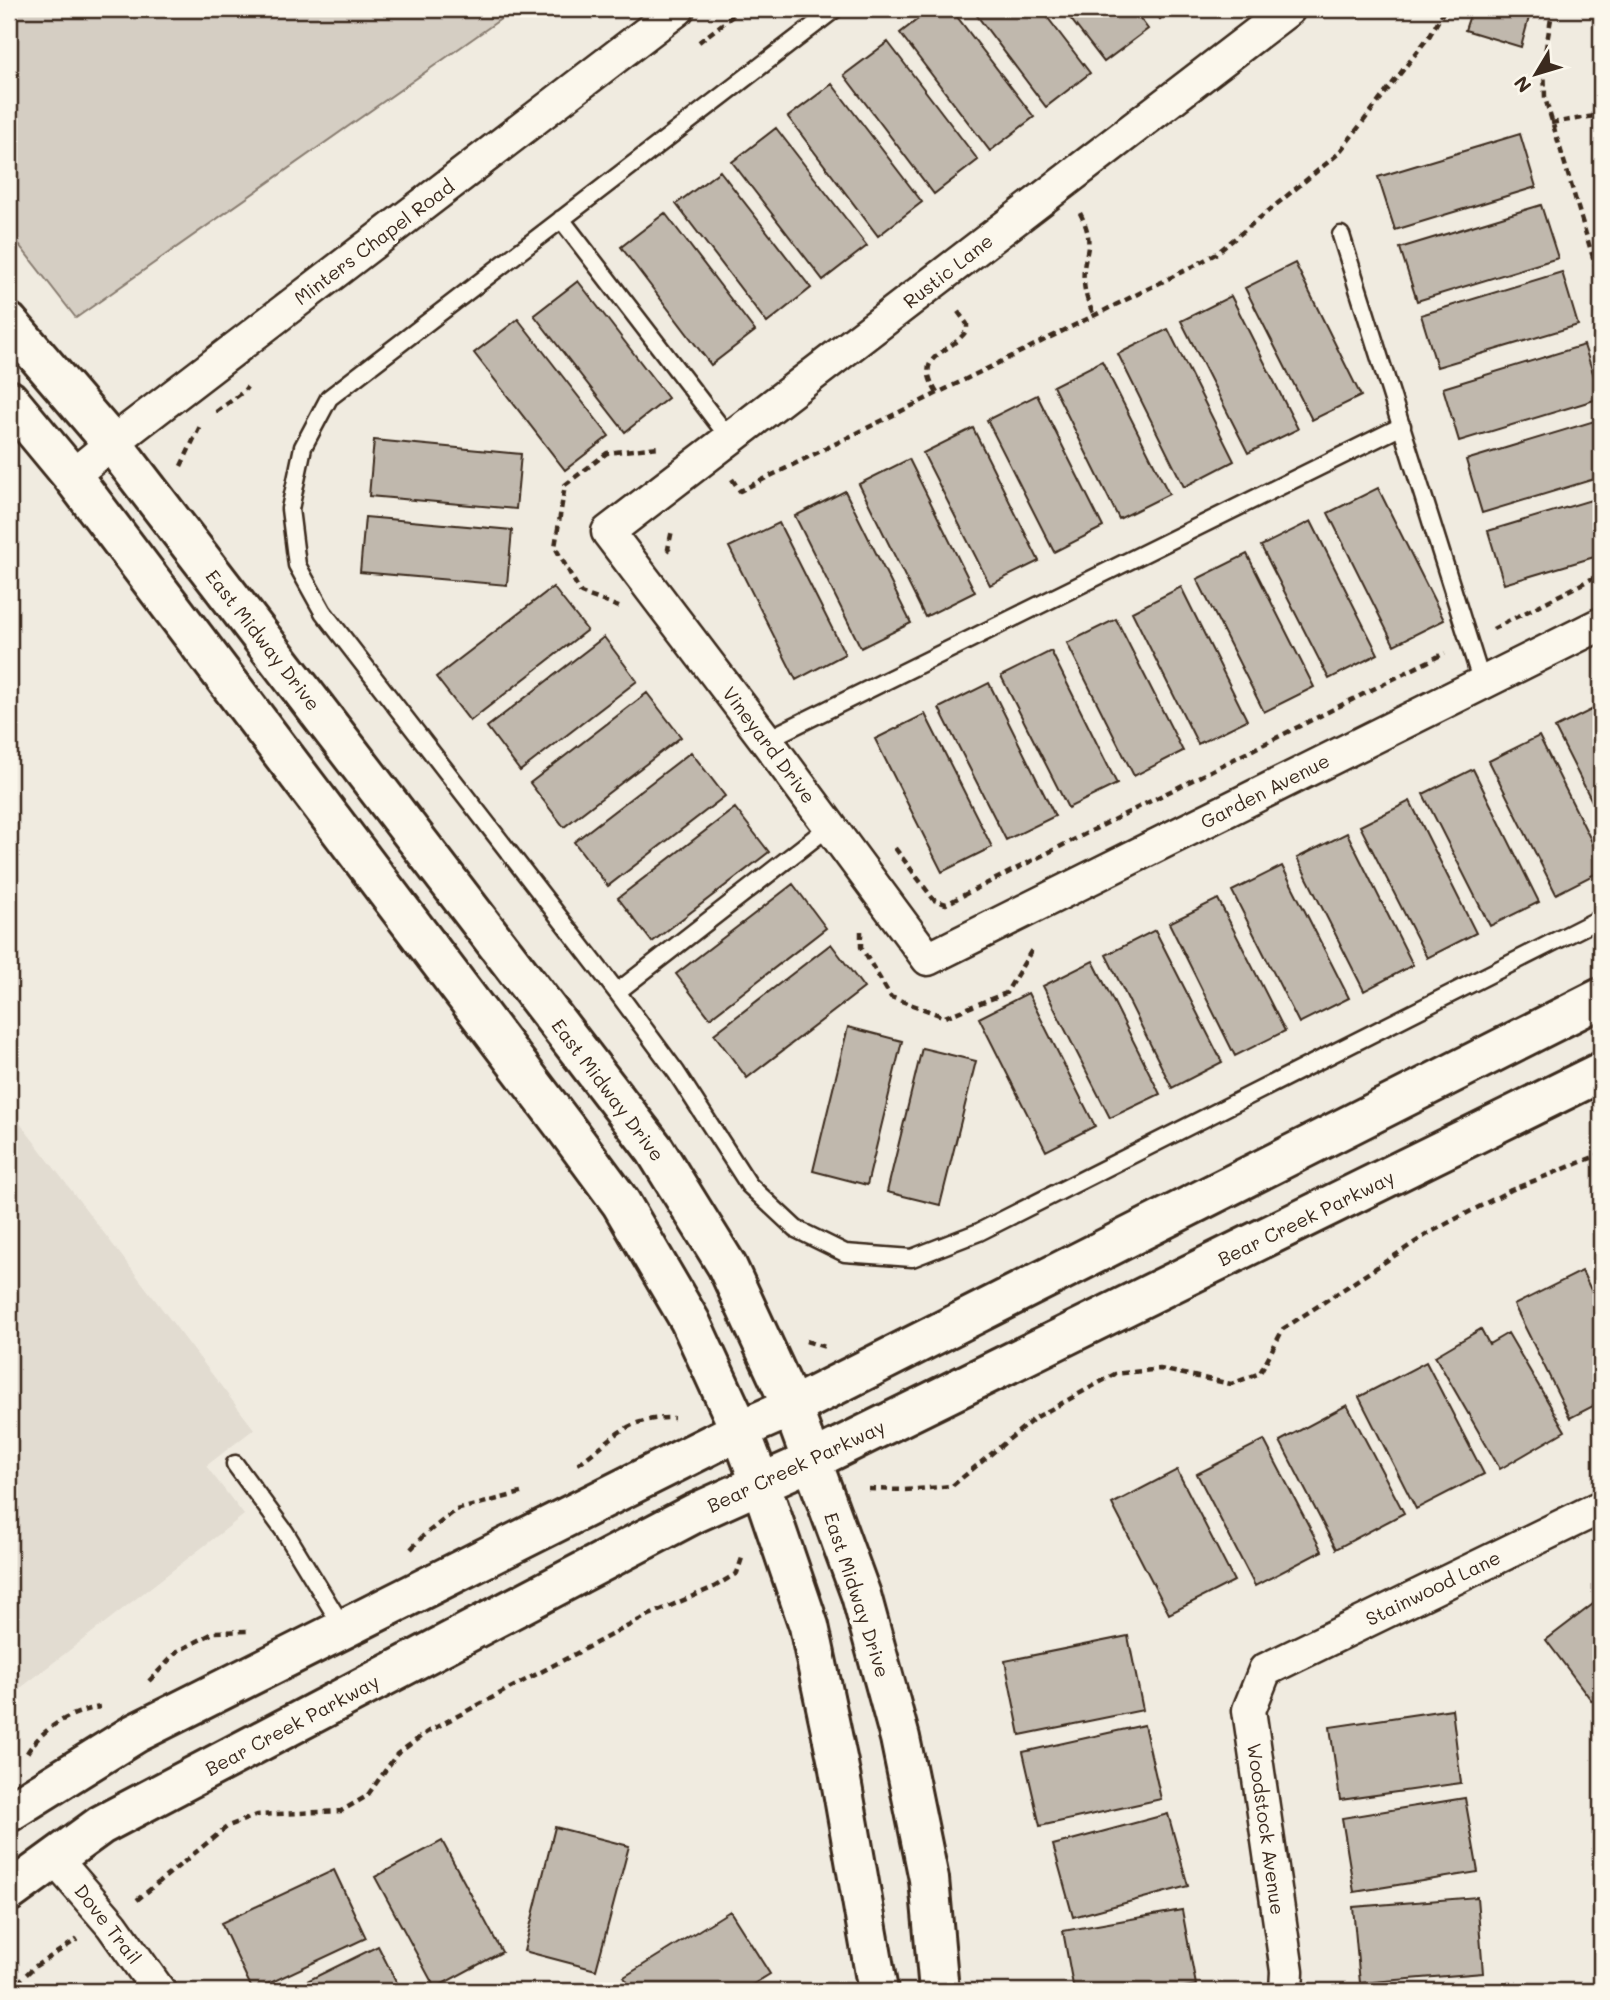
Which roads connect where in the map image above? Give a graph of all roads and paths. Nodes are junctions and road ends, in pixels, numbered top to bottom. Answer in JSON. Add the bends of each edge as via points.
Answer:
{"nodes":[{"id":1,"x":678,"y":9,"type":"edge"},
{"id":2,"x":742,"y":9,"type":"edge"},
{"id":3,"x":835,"y":9,"type":"edge"},
{"id":4,"x":1289,"y":9,"type":"edge"},
{"id":5,"x":1445,"y":9,"type":"edge"},
{"id":6,"x":1548,"y":9,"type":"edge"},
{"id":7,"x":698,"y":43,"type":"dead end"},
{"id":8,"x":1601,"y":115,"type":"edge"},
{"id":9,"x":1551,"y":123,"type":"junction"},
{"id":10,"x":1090,"y":204,"type":"dead end"},
{"id":11,"x":1079,"y":212,"type":"junction"},
{"id":12,"x":561,"y":219,"type":"junction"},
{"id":13,"x":1069,"y":220,"type":"dead end"},
{"id":14,"x":1341,"y":235,"type":"dead end"},
{"id":15,"x":1601,"y":284,"type":"edge"},
{"id":16,"x":965,"y":299,"type":"dead end"},
{"id":17,"x":955,"y":307,"type":"junction"},
{"id":18,"x":1094,"y":315,"type":"junction"},
{"id":19,"x":944,"y":316,"type":"dead end"},
{"id":20,"x":9,"y":323,"type":"edge"},
{"id":21,"x":248,"y":384,"type":"dead end"},
{"id":22,"x":937,"y":393,"type":"junction"},
{"id":23,"x":9,"y":400,"type":"edge"},
{"id":24,"x":709,"y":413,"type":"junction"},
{"id":25,"x":1402,"y":426,"type":"junction"},
{"id":26,"x":730,"y":439,"type":"junction"},
{"id":27,"x":112,"y":443,"type":"junction"},
{"id":28,"x":742,"y":471,"type":"dead end"},
{"id":29,"x":72,"y":476,"type":"junction"},
{"id":30,"x":179,"y":478,"type":"dead end"},
{"id":31,"x":732,"y":479,"type":"junction"},
{"id":32,"x":722,"y":487,"type":"dead end"},
{"id":33,"x":673,"y":525,"type":"dead end"},
{"id":34,"x":608,"y":532,"type":"joint"},
{"id":35,"x":676,"y":559,"type":"dead end"},
{"id":36,"x":1601,"y":574,"type":"edge"},
{"id":37,"x":619,"y":607,"type":"dead end"},
{"id":38,"x":1596,"y":630,"type":"edge"},
{"id":39,"x":1469,"y":641,"type":"junction"},
{"id":40,"x":1482,"y":683,"type":"junction"},
{"id":41,"x":766,"y":740,"type":"junction"},
{"id":42,"x":830,"y":826,"type":"junction"},
{"id":43,"x":892,"y":845,"type":"dead end"},
{"id":44,"x":1601,"y":918,"type":"edge"},
{"id":45,"x":861,"y":922,"type":"dead end"},
{"id":46,"x":1043,"y":944,"type":"dead end"},
{"id":47,"x":928,"y":959,"type":"joint"},
{"id":48,"x":617,"y":992,"type":"junction"},
{"id":49,"x":1601,"y":998,"type":"edge"},
{"id":50,"x":1601,"y":1072,"type":"edge"},
{"id":51,"x":1601,"y":1154,"type":"edge"},
{"id":52,"x":805,"y":1340,"type":"dead end"},
{"id":53,"x":833,"y":1349,"type":"dead end"},
{"id":54,"x":792,"y":1407,"type":"junction"},
{"id":55,"x":740,"y":1430,"type":"junction"},
{"id":56,"x":813,"y":1460,"type":"junction"},
{"id":57,"x":235,"y":1464,"type":"dead end"},
{"id":58,"x":760,"y":1482,"type":"junction"},
{"id":59,"x":869,"y":1489,"type":"dead end"},
{"id":60,"x":1601,"y":1507,"type":"edge"},
{"id":61,"x":747,"y":1544,"type":"dead end"},
{"id":62,"x":344,"y":1629,"type":"junction"},
{"id":63,"x":1265,"y":1670,"type":"joint"},
{"id":64,"x":9,"y":1812,"type":"edge"},
{"id":65,"x":55,"y":1858,"type":"junction"},
{"id":66,"x":9,"y":1892,"type":"edge"},
{"id":67,"x":133,"y":1903,"type":"dead end"},
{"id":68,"x":85,"y":1934,"type":"dead end"},
{"id":69,"x":9,"y":1991,"type":"edge"},
{"id":70,"x":159,"y":1991,"type":"edge"},
{"id":71,"x":878,"y":1991,"type":"edge"},
{"id":72,"x":939,"y":1991,"type":"edge"},
{"id":73,"x":1286,"y":1991,"type":"edge"}],
"edges":[{"from":1,"to":27,"type":"street","name":"Minters Chapel Road"},
{"from":2,"to":7,"type":"path"},
{"from":3,"to":12,"type":"lane"},
{"from":4,"to":26,"type":"street","name":"Rustic Lane"},
{"from":5,"to":18,"type":"path","via":[[1389,90],[1318,172],[1217,253]]},
{"from":6,"to":9,"type":"path","via":[[1552,13],[1544,81]]},
{"from":8,"to":9,"type":"path"},
{"from":9,"to":15,"type":"path"},
{"from":10,"to":11,"type":"path"},
{"from":11,"to":13,"type":"path"},
{"from":11,"to":18,"type":"path","via":[[1090,240],[1083,282]]},
{"from":12,"to":24,"type":"lane"},
{"from":12,"to":48,"type":"lane","via":[[329,398],[303,447],[290,509],[298,565],[323,612]]},
{"from":14,"to":25,"type":"lane"},
{"from":16,"to":17,"type":"path"},
{"from":17,"to":19,"type":"path"},
{"from":17,"to":22,"type":"path","via":[[967,330],[928,369],[928,379]]},
{"from":18,"to":22,"type":"path"},
{"from":20,"to":27,"type":"main road","name":"East Midway Drive"},
{"from":21,"to":30,"type":"path","via":[[198,426]]},
{"from":22,"to":31,"type":"path","via":[[740,491]]},
{"from":23,"to":29,"type":"main road"},
{"from":24,"to":26,"type":"lane"},
{"from":24,"to":37,"type":"path","via":[[667,446],[607,453],[565,485],[555,547],[581,593]]},
{"from":25,"to":39,"type":"lane"},
{"from":25,"to":41,"type":"lane"},
{"from":26,"to":34,"type":"street","name":"Rustic Lane"},
{"from":27,"to":29,"type":"street","name":"Minters Chapel Road"},
{"from":27,"to":54,"type":"main road","name":"East Midway Drive","via":[[655,1150],[727,1266]]},
{"from":28,"to":31,"type":"path"},
{"from":29,"to":55,"type":"main road","via":[[621,1203],[690,1321]]},
{"from":31,"to":32,"type":"path"},
{"from":33,"to":35,"type":"path","via":[[668,549]]},
{"from":34,"to":41,"type":"street","name":"Vineyard Drive"},
{"from":36,"to":39,"type":"path"},
{"from":38,"to":40,"type":"street","name":"Garden Avenue"},
{"from":39,"to":40,"type":"lane"},
{"from":39,"to":43,"type":"path","via":[[946,904],[934,900]]},
{"from":40,"to":47,"type":"street","name":"Garden Avenue"},
{"from":41,"to":42,"type":"street","name":"Vineyard Drive"},
{"from":42,"to":47,"type":"street","name":"Vineyard Drive"},
{"from":42,"to":48,"type":"lane"},
{"from":44,"to":48,"type":"lane","via":[[979,1232],[912,1258],[845,1253],[796,1229],[749,1185],[676,1072]]},
{"from":45,"to":46,"type":"path","via":[[861,947],[891,997],[945,1017],[1006,993],[1031,950]]},
{"from":49,"to":54,"type":"main road"},
{"from":50,"to":56,"type":"main road","name":"Bear Creek Parkway"},
{"from":51,"to":59,"type":"path","via":[[1511,1190],[1429,1233],[1283,1329],[1259,1373],[1231,1384],[1160,1369],[1115,1374],[1035,1418],[952,1486]]},
{"from":52,"to":53,"type":"path"},
{"from":54,"to":55,"type":"main road"},
{"from":54,"to":56,"type":"main road","name":"East Midway Drive"},
{"from":55,"to":58,"type":"main road"},
{"from":55,"to":62,"type":"main road"},
{"from":56,"to":58,"type":"main road","name":"Bear Creek Parkway"},
{"from":56,"to":72,"type":"main road","name":"East Midway Drive","via":[[861,1595],[900,1738],[929,1880]]},
{"from":57,"to":62,"type":"lane","via":[[285,1532]]},
{"from":58,"to":65,"type":"main road","name":"Bear Creek Parkway","via":[[101,1825]]},
{"from":58,"to":71,"type":"main road","via":[[809,1626]]},
{"from":60,"to":63,"type":"street","name":"Stainwood Lane"},
{"from":61,"to":67,"type":"path","via":[[737,1573],[714,1587],[647,1616],[427,1732],[397,1754],[368,1796],[341,1811],[257,1815],[228,1826]]},
{"from":62,"to":64,"type":"main road","via":[[136,1733]]},
{"from":63,"to":73,"type":"street","name":"Woodstock Avenue","via":[[1249,1710],[1287,1971]]},
{"from":65,"to":66,"type":"main road","name":"Bear Creek Parkway"},
{"from":65,"to":70,"type":"street","name":"Dove Trail","via":[[112,1925]]},
{"from":68,"to":69,"type":"path","via":[[34,1966]]}]}
